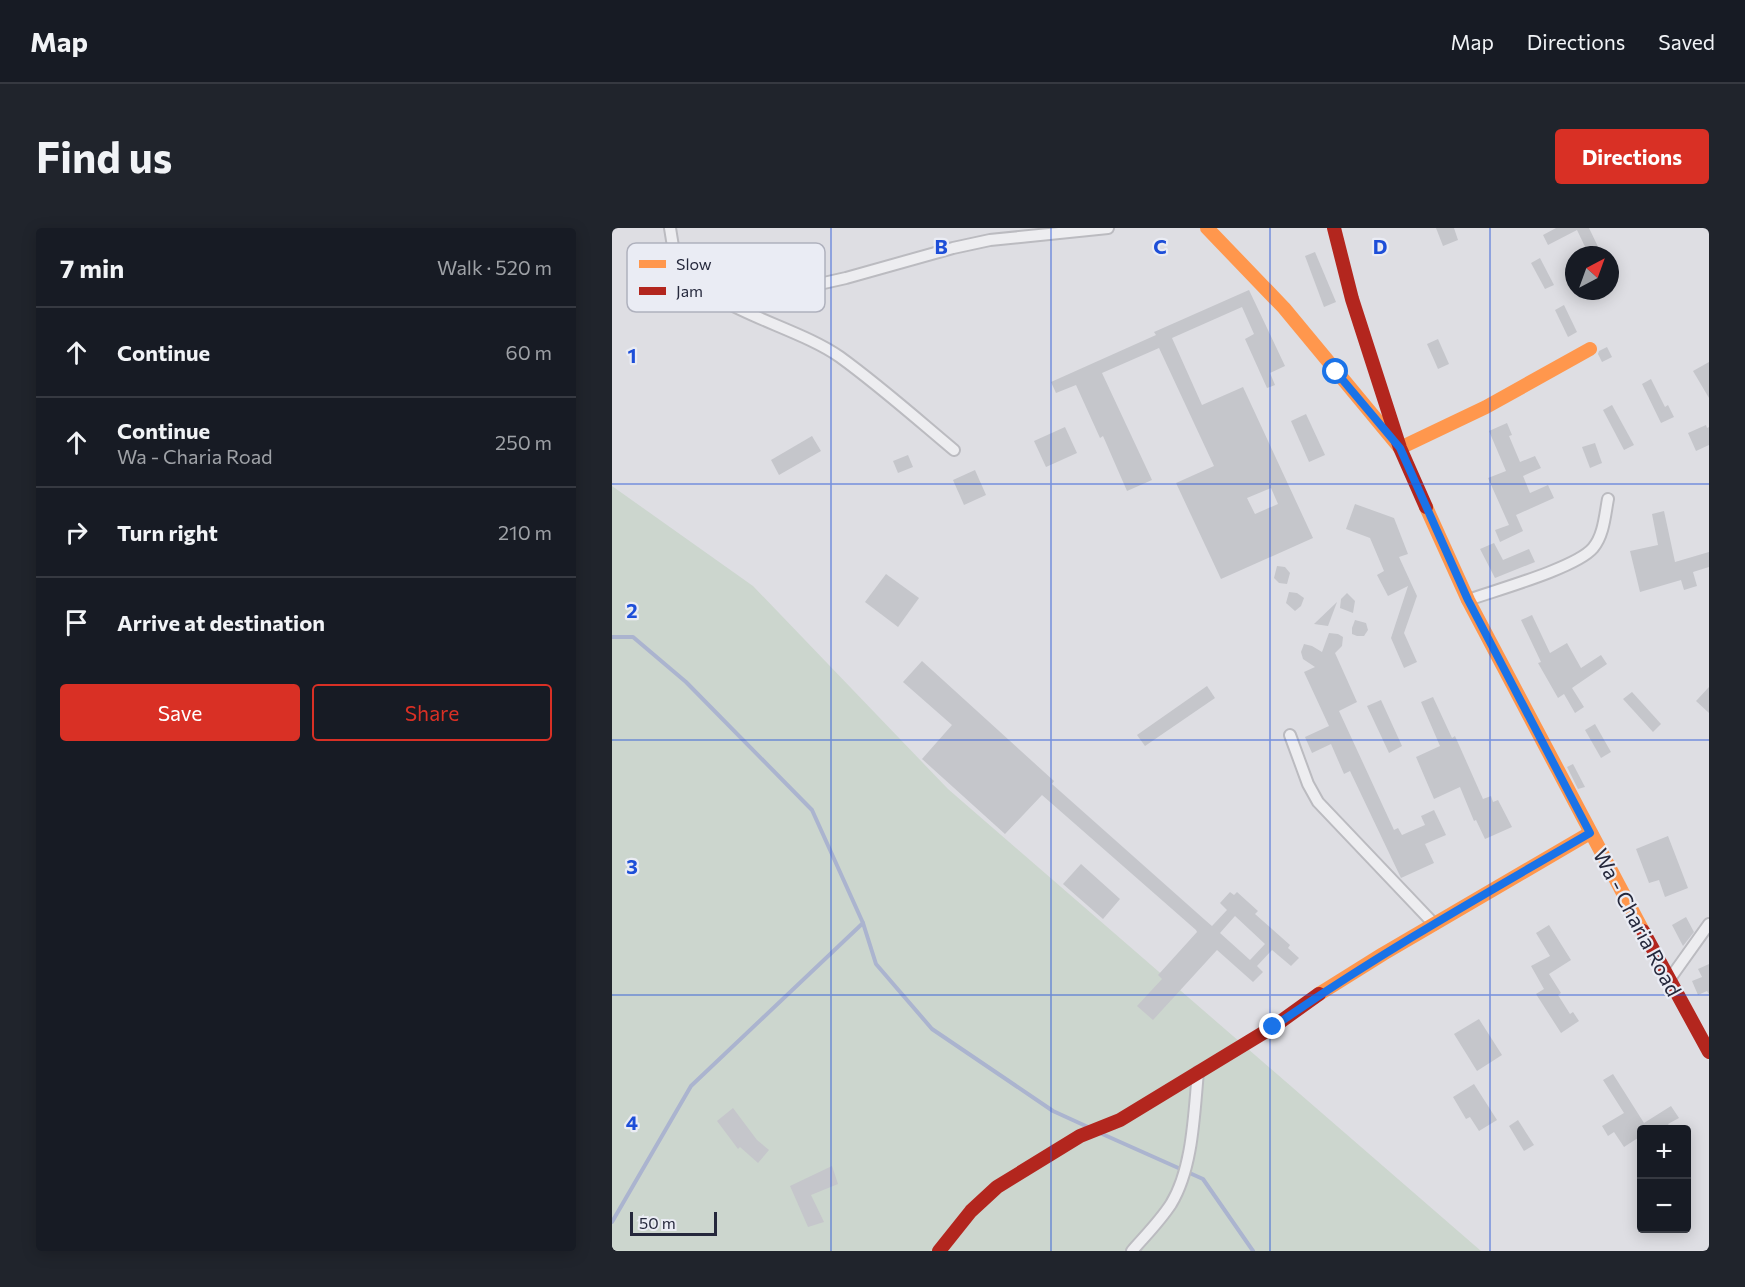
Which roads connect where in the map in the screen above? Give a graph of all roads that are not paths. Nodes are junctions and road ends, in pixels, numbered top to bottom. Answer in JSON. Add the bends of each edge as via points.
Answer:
{"nodes":[{"id":1,"x":669,"y":228,"type":"edge"},
{"id":2,"x":1108,"y":228,"type":"edge"},
{"id":3,"x":1207,"y":228,"type":"edge"},
{"id":4,"x":1334,"y":228,"type":"edge"},
{"id":5,"x":673,"y":243,"type":"edge"},
{"id":6,"x":825,"y":283,"type":"edge"},
{"id":7,"x":746,"y":312,"type":"edge"},
{"id":8,"x":1590,"y":349,"type":"dead end"},
{"id":9,"x":1400,"y":448,"type":"junction"},
{"id":10,"x":954,"y":450,"type":"dead end"},
{"id":11,"x":1608,"y":499,"type":"dead end"},
{"id":12,"x":1468,"y":600,"type":"junction"},
{"id":13,"x":1290,"y":735,"type":"dead end"},
{"id":14,"x":1590,"y":833,"type":"junction"},
{"id":15,"x":1434,"y":924,"type":"junction"},
{"id":16,"x":1709,"y":924,"type":"edge"},
{"id":17,"x":1669,"y":980,"type":"junction"},
{"id":18,"x":1709,"y":1052,"type":"edge"},
{"id":19,"x":1198,"y":1072,"type":"junction"},
{"id":20,"x":939,"y":1251,"type":"edge"},
{"id":21,"x":1132,"y":1251,"type":"edge"}],
"edges":[{"from":1,"to":5,"type":"street"},
{"from":2,"to":6,"type":"street","via":[[990,240]]},
{"from":3,"to":9,"type":"street","via":[[1284,308]]},
{"from":4,"to":9,"type":"street","name":"Wa - Charia Road","via":[[1352,299]]},
{"from":7,"to":10,"type":"street","via":[[812,339],[840,357]]},
{"from":8,"to":9,"type":"street","via":[[1486,407]]},
{"from":9,"to":12,"type":"street","name":"Wa - Charia Road"},
{"from":11,"to":12,"type":"street","via":[[1600,538],[1581,558]]},
{"from":12,"to":14,"type":"street","name":"Wa - Charia Road"},
{"from":13,"to":15,"type":"street","via":[[1318,802]]},
{"from":14,"to":15,"type":"street"},
{"from":14,"to":17,"type":"street","name":"Wa - Charia Road"},
{"from":15,"to":19,"type":"street"},
{"from":16,"to":17,"type":"street"},
{"from":17,"to":18,"type":"street","name":"Wa - Charia Road"},
{"from":19,"to":20,"type":"street","via":[[1120,1120],[1080,1136],[998,1187],[971,1211]]},
{"from":19,"to":21,"type":"street","via":[[1191,1141],[1183,1175],[1171,1203]]}]}
